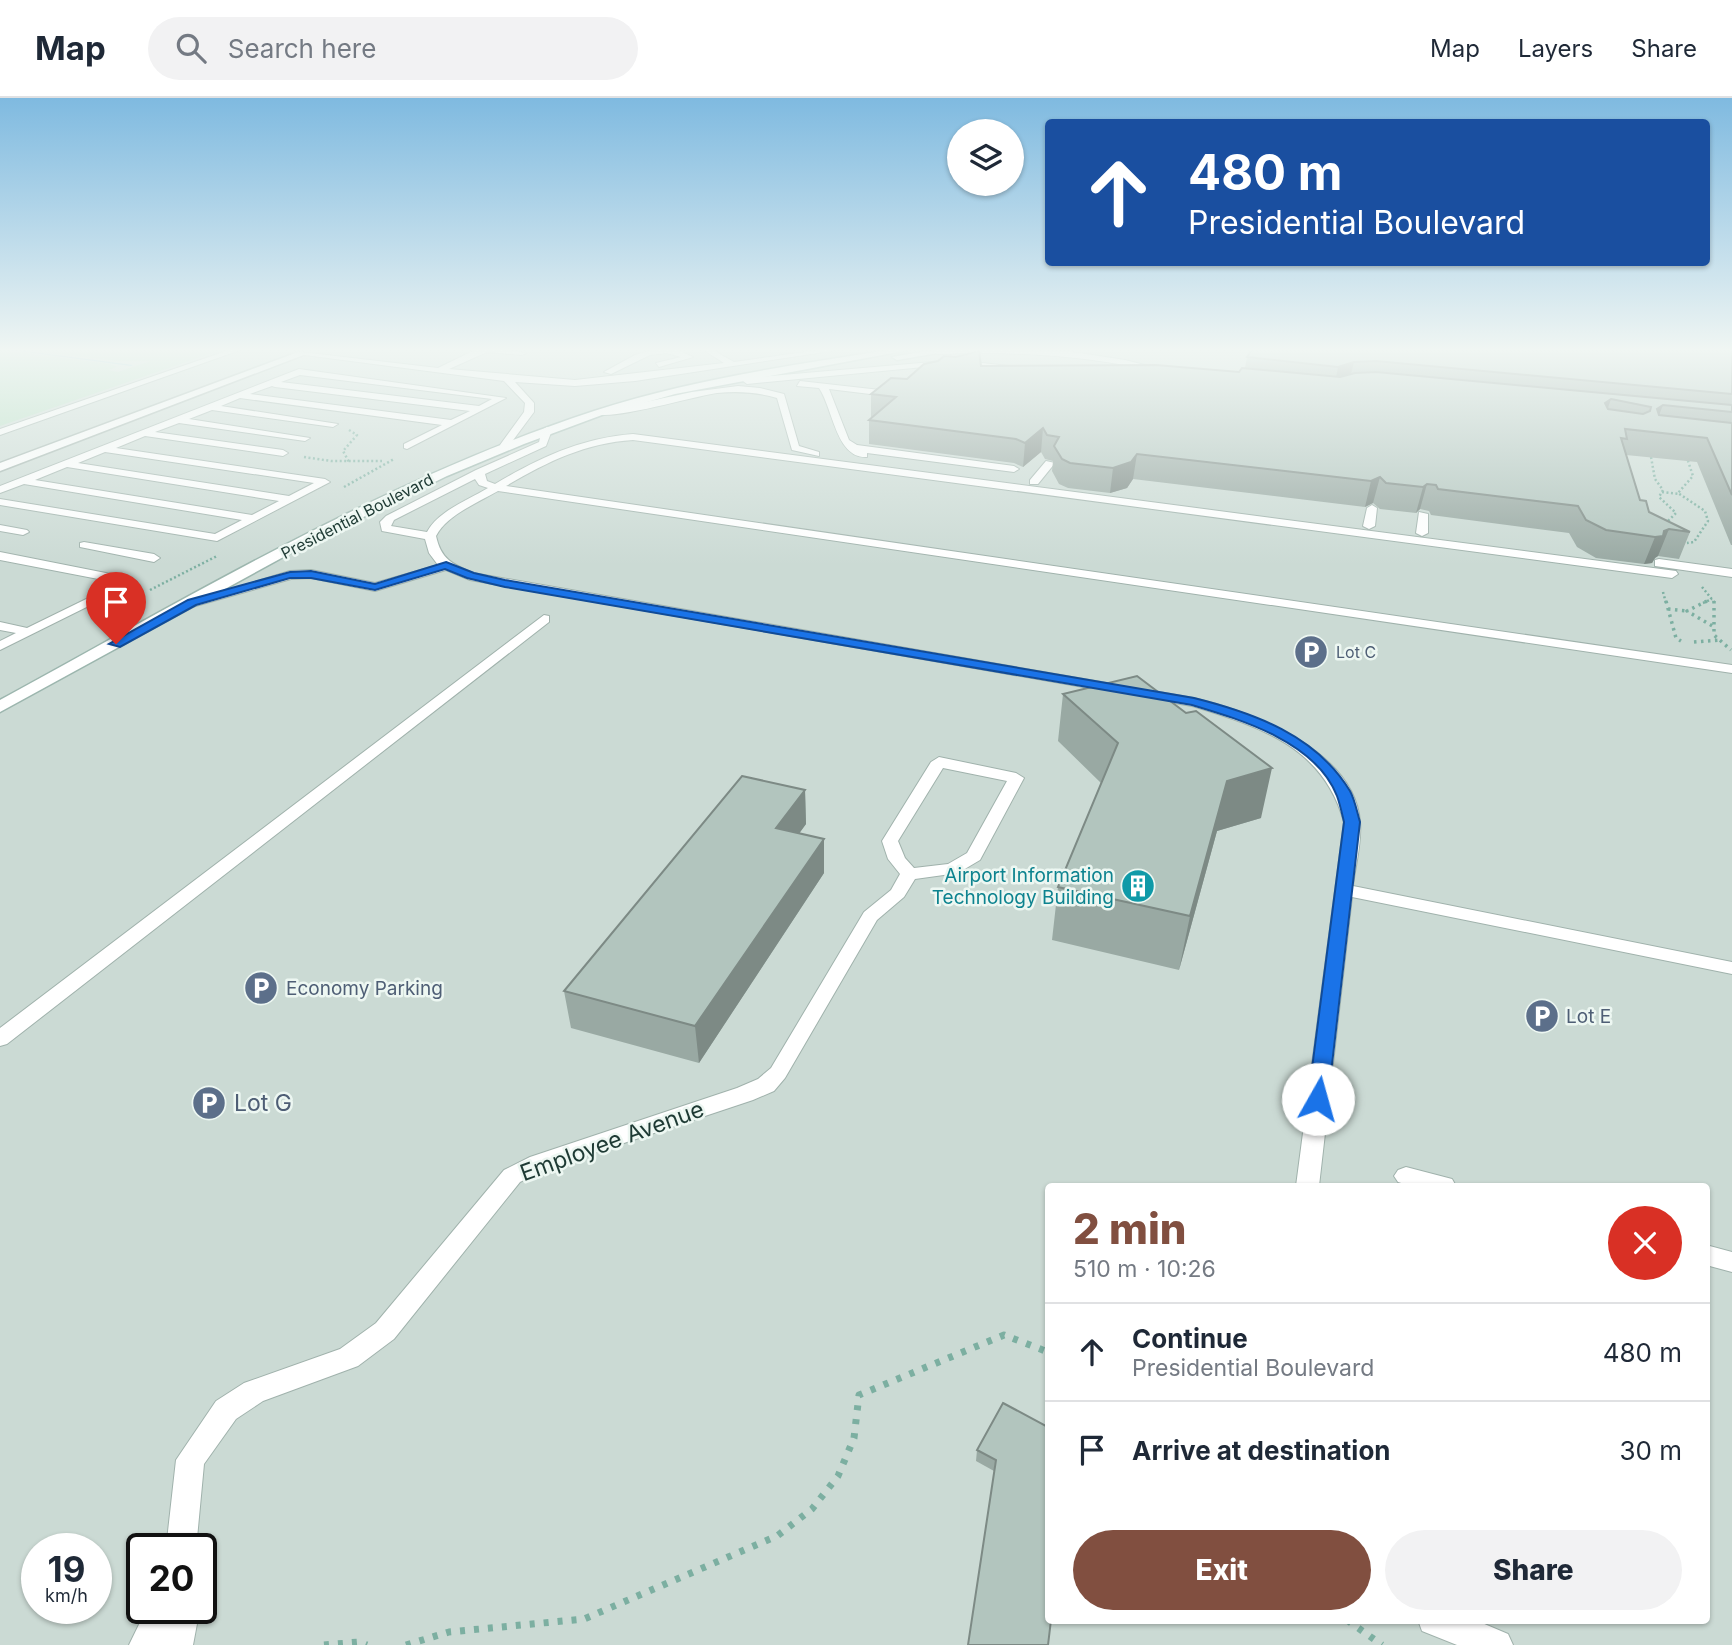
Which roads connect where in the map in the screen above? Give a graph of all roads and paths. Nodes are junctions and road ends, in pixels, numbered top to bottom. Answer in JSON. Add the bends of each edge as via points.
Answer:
{"nodes":[{"id":1,"x":31,"y":421,"type":"edge"},
{"id":2,"x":122,"y":421,"type":"edge"},
{"id":3,"x":176,"y":421,"type":"edge"},
{"id":4,"x":187,"y":421,"type":"edge"},
{"id":5,"x":313,"y":421,"type":"edge"},
{"id":6,"x":438,"y":421,"type":"edge"},
{"id":7,"x":456,"y":421,"type":"edge"},
{"id":8,"x":523,"y":421,"type":"edge"},
{"id":9,"x":574,"y":421,"type":"edge"},
{"id":10,"x":788,"y":421,"type":"edge"},
{"id":11,"x":838,"y":421,"type":"edge"},
{"id":12,"x":452,"y":423,"type":"junction"},
{"id":13,"x":333,"y":424,"type":"dead end"},
{"id":14,"x":344,"y":428,"type":"dead end"},
{"id":15,"x":547,"y":430,"type":"junction"},
{"id":16,"x":0,"y":432,"type":"edge"},
{"id":17,"x":145,"y":433,"type":"junction"},
{"id":18,"x":305,"y":438,"type":"dead end"},
{"id":19,"x":407,"y":446,"type":"dead end"},
{"id":20,"x":505,"y":446,"type":"junction"},
{"id":21,"x":855,"y":448,"type":"junction"},
{"id":22,"x":105,"y":449,"type":"junction"},
{"id":23,"x":283,"y":453,"type":"dead end"},
{"id":24,"x":300,"y":456,"type":"dead end"},
{"id":25,"x":1676,"y":456,"type":"edge"},
{"id":26,"x":1659,"y":457,"type":"edge"},
{"id":27,"x":387,"y":461,"type":"dead end"},
{"id":28,"x":872,"y":461,"type":"junction"},
{"id":29,"x":349,"y":462,"type":"junction"},
{"id":30,"x":824,"y":463,"type":"junction"},
{"id":31,"x":1049,"y":463,"type":"edge"},
{"id":32,"x":66,"y":464,"type":"junction"},
{"id":33,"x":0,"y":467,"type":"edge"},
{"id":34,"x":480,"y":472,"type":"junction"},
{"id":35,"x":812,"y":473,"type":"dead end"},
{"id":36,"x":1005,"y":479,"type":"junction"},
{"id":37,"x":23,"y":481,"type":"junction"},
{"id":38,"x":1034,"y":482,"type":"junction"},
{"id":39,"x":1063,"y":486,"type":"edge"},
{"id":40,"x":498,"y":488,"type":"junction"},
{"id":41,"x":0,"y":490,"type":"edge"},
{"id":42,"x":1114,"y":492,"type":"edge"},
{"id":43,"x":1661,"y":492,"type":"junction"},
{"id":44,"x":1679,"y":494,"type":"junction"},
{"id":45,"x":291,"y":500,"type":"junction"},
{"id":46,"x":0,"y":502,"type":"edge"},
{"id":47,"x":1372,"y":508,"type":"edge"},
{"id":48,"x":1423,"y":514,"type":"edge"},
{"id":49,"x":254,"y":519,"type":"junction"},
{"id":50,"x":1653,"y":521,"type":"edge"},
{"id":51,"x":1665,"y":524,"type":"junction"},
{"id":52,"x":1369,"y":526,"type":"junction"},
{"id":53,"x":0,"y":528,"type":"edge"},
{"id":54,"x":1671,"y":531,"type":"edge"},
{"id":55,"x":23,"y":532,"type":"dead end"},
{"id":56,"x":430,"y":536,"type":"junction"},
{"id":57,"x":1426,"y":537,"type":"junction"},
{"id":58,"x":1677,"y":538,"type":"edge"},
{"id":59,"x":1687,"y":543,"type":"junction"},
{"id":60,"x":84,"y":545,"type":"dead end"},
{"id":61,"x":1689,"y":552,"type":"dead end"},
{"id":62,"x":1587,"y":554,"type":"dead end"},
{"id":63,"x":0,"y":556,"type":"edge"},
{"id":64,"x":1428,"y":556,"type":"dead end"},
{"id":65,"x":154,"y":558,"type":"dead end"},
{"id":66,"x":1653,"y":563,"type":"edge"},
{"id":67,"x":446,"y":566,"type":"junction"},
{"id":68,"x":1732,"y":573,"type":"edge"},
{"id":69,"x":1672,"y":574,"type":"dead end"},
{"id":70,"x":1700,"y":581,"type":"dead end"},
{"id":71,"x":1692,"y":590,"type":"dead end"},
{"id":72,"x":1703,"y":590,"type":"junction"},
{"id":73,"x":1672,"y":591,"type":"dead end"},
{"id":74,"x":1712,"y":600,"type":"junction"},
{"id":75,"x":192,"y":603,"type":"junction"},
{"id":76,"x":1668,"y":608,"type":"junction"},
{"id":77,"x":1687,"y":611,"type":"junction"},
{"id":78,"x":544,"y":619,"type":"dead end"},
{"id":79,"x":0,"y":626,"type":"edge"},
{"id":80,"x":1714,"y":627,"type":"junction"},
{"id":81,"x":28,"y":632,"type":"junction"},
{"id":82,"x":1685,"y":643,"type":"dead end"},
{"id":83,"x":0,"y":646,"type":"edge"},
{"id":84,"x":1732,"y":651,"type":"edge"},
{"id":85,"x":1732,"y":669,"type":"edge"},
{"id":86,"x":69,"y":670,"type":"junction"},
{"id":87,"x":0,"y":699,"type":"edge"},
{"id":88,"x":0,"y":707,"type":"edge"},
{"id":89,"x":909,"y":874,"type":"junction"},
{"id":90,"x":1344,"y":890,"type":"junction"},
{"id":91,"x":1732,"y":968,"type":"edge"},
{"id":92,"x":0,"y":1039,"type":"edge"},
{"id":93,"x":1406,"y":1177,"type":"dead end"},
{"id":94,"x":1307,"y":1183,"type":"edge"},
{"id":95,"x":1431,"y":1183,"type":"edge"},
{"id":96,"x":1710,"y":1256,"type":"edge"},
{"id":97,"x":1732,"y":1262,"type":"edge"},
{"id":98,"x":1045,"y":1351,"type":"edge"},
{"id":99,"x":183,"y":1533,"type":"edge"},
{"id":100,"x":155,"y":1624,"type":"edge"},
{"id":101,"x":181,"y":1624,"type":"edge"},
{"id":102,"x":1352,"y":1624,"type":"edge"},
{"id":103,"x":1443,"y":1624,"type":"edge"},
{"id":104,"x":145,"y":1645,"type":"edge"},
{"id":105,"x":177,"y":1645,"type":"edge"},
{"id":106,"x":324,"y":1645,"type":"edge"},
{"id":107,"x":367,"y":1645,"type":"edge"},
{"id":108,"x":406,"y":1645,"type":"edge"},
{"id":109,"x":1381,"y":1645,"type":"edge"},
{"id":110,"x":1497,"y":1645,"type":"edge"}],
"edges":[{"from":1,"to":16,"type":"lane"},
{"from":2,"to":33,"type":"main road"},
{"from":3,"to":17,"type":"lane"},
{"from":4,"to":18,"type":"lane"},
{"from":5,"to":13,"type":"lane"},
{"from":6,"to":12,"type":"lane"},
{"from":7,"to":12,"type":"lane"},
{"from":8,"to":20,"type":"lane"},
{"from":9,"to":15,"type":"main road","name":"Presidential Boulevard"},
{"from":10,"to":28,"type":"lane","via":[[795,448]]},
{"from":11,"to":21,"type":"lane","via":[[845,441]]},
{"from":12,"to":19,"type":"lane"},
{"from":14,"to":29,"type":"path","via":[[357,435],[343,451]]},
{"from":15,"to":20,"type":"main road","name":"Presidential Boulevard"},
{"from":15,"to":34,"type":"lane","via":[[543,444]]},
{"from":17,"to":22,"type":"lane"},
{"from":17,"to":23,"type":"lane"},
{"from":20,"to":75,"type":"main road","name":"Presidential Boulevard","via":[[371,507]]},
{"from":21,"to":28,"type":"lane"},
{"from":21,"to":36,"type":"lane","via":[[1015,468]]},
{"from":22,"to":32,"type":"lane"},
{"from":22,"to":45,"type":"lane","via":[[325,482]]},
{"from":24,"to":29,"type":"path"},
{"from":25,"to":44,"type":"path","via":[[1688,461],[1693,476]]},
{"from":26,"to":43,"type":"path","via":[[1650,459]]},
{"from":27,"to":29,"type":"path"},
{"from":28,"to":36,"type":"lane"},
{"from":30,"to":35,"type":"lane"},
{"from":30,"to":40,"type":"lane","via":[[633,437],[608,438],[568,449]]},
{"from":30,"to":57,"type":"lane"},
{"from":31,"to":38,"type":"lane"},
{"from":32,"to":37,"type":"lane"},
{"from":32,"to":45,"type":"lane"},
{"from":34,"to":40,"type":"lane","via":[[483,483]]},
{"from":34,"to":56,"type":"lane","via":[[384,524],[386,529]]},
{"from":36,"to":38,"type":"lane"},
{"from":37,"to":41,"type":"lane"},
{"from":37,"to":49,"type":"lane"},
{"from":38,"to":39,"type":"lane"},
{"from":40,"to":56,"type":"lane","via":[[451,514]]},
{"from":40,"to":85,"type":"lane"},
{"from":42,"to":52,"type":"lane"},
{"from":43,"to":44,"type":"path"},
{"from":43,"to":51,"type":"path","via":[[1659,497],[1676,513]]},
{"from":44,"to":59,"type":"path","via":[[1705,511],[1709,520],[1694,542]]},
{"from":45,"to":49,"type":"lane"},
{"from":46,"to":49,"type":"lane","via":[[217,538]]},
{"from":47,"to":52,"type":"lane"},
{"from":48,"to":57,"type":"lane"},
{"from":50,"to":51,"type":"path"},
{"from":51,"to":54,"type":"path"},
{"from":52,"to":57,"type":"lane"},
{"from":53,"to":55,"type":"lane"},
{"from":56,"to":67,"type":"lane","via":[[433,554]]},
{"from":57,"to":62,"type":"lane"},
{"from":57,"to":64,"type":"lane"},
{"from":57,"to":69,"type":"lane"},
{"from":58,"to":59,"type":"path"},
{"from":59,"to":61,"type":"path"},
{"from":60,"to":65,"type":"lane"},
{"from":63,"to":81,"type":"lane","via":[[131,582]]},
{"from":66,"to":68,"type":"lane"},
{"from":67,"to":75,"type":"lane","via":[[375,587],[311,574],[290,575]]},
{"from":67,"to":90,"type":"lane","via":[[505,583],[1194,702],[1256,720],[1323,764],[1344,794],[1352,822]]},
{"from":70,"to":72,"type":"path"},
{"from":71,"to":72,"type":"path"},
{"from":72,"to":74,"type":"path"},
{"from":73,"to":76,"type":"path","via":[[1663,591]]},
{"from":74,"to":77,"type":"path"},
{"from":74,"to":80,"type":"path","via":[[1716,606]]},
{"from":75,"to":86,"type":"main road","name":"Presidential Boulevard"},
{"from":76,"to":77,"type":"path"},
{"from":76,"to":82,"type":"path","via":[[1676,638]]},
{"from":77,"to":80,"type":"path"},
{"from":78,"to":92,"type":"lane"},
{"from":79,"to":81,"type":"lane"},
{"from":80,"to":84,"type":"path","via":[[1714,635]]},
{"from":81,"to":83,"type":"lane"},
{"from":86,"to":87,"type":"main road"},
{"from":86,"to":88,"type":"main road","name":"Presidential Boulevard"},
{"from":89,"to":89,"type":"lane","via":[[890,841],[939,762],[1016,778],[974,856],[953,869]]},
{"from":89,"to":99,"type":"lane","name":"Employee Avenue","via":[[898,893],[870,916],[778,1073],[766,1085],[512,1175],[385,1331],[349,1358],[254,1392],[226,1410],[190,1460]]},
{"from":90,"to":91,"type":"lane"},
{"from":90,"to":94,"type":"lane"},
{"from":93,"to":95,"type":"lane"},
{"from":96,"to":97,"type":"lane"},
{"from":98,"to":108,"type":"path","via":[[1004,1335],[859,1395],[852,1448],[838,1479],[799,1523],[777,1536],[584,1619],[445,1630]]},
{"from":100,"to":104,"type":"lane"},
{"from":101,"to":105,"type":"lane"},
{"from":102,"to":109,"type":"path"},
{"from":103,"to":110,"type":"lane"},
{"from":106,"to":107,"type":"path"}]}
